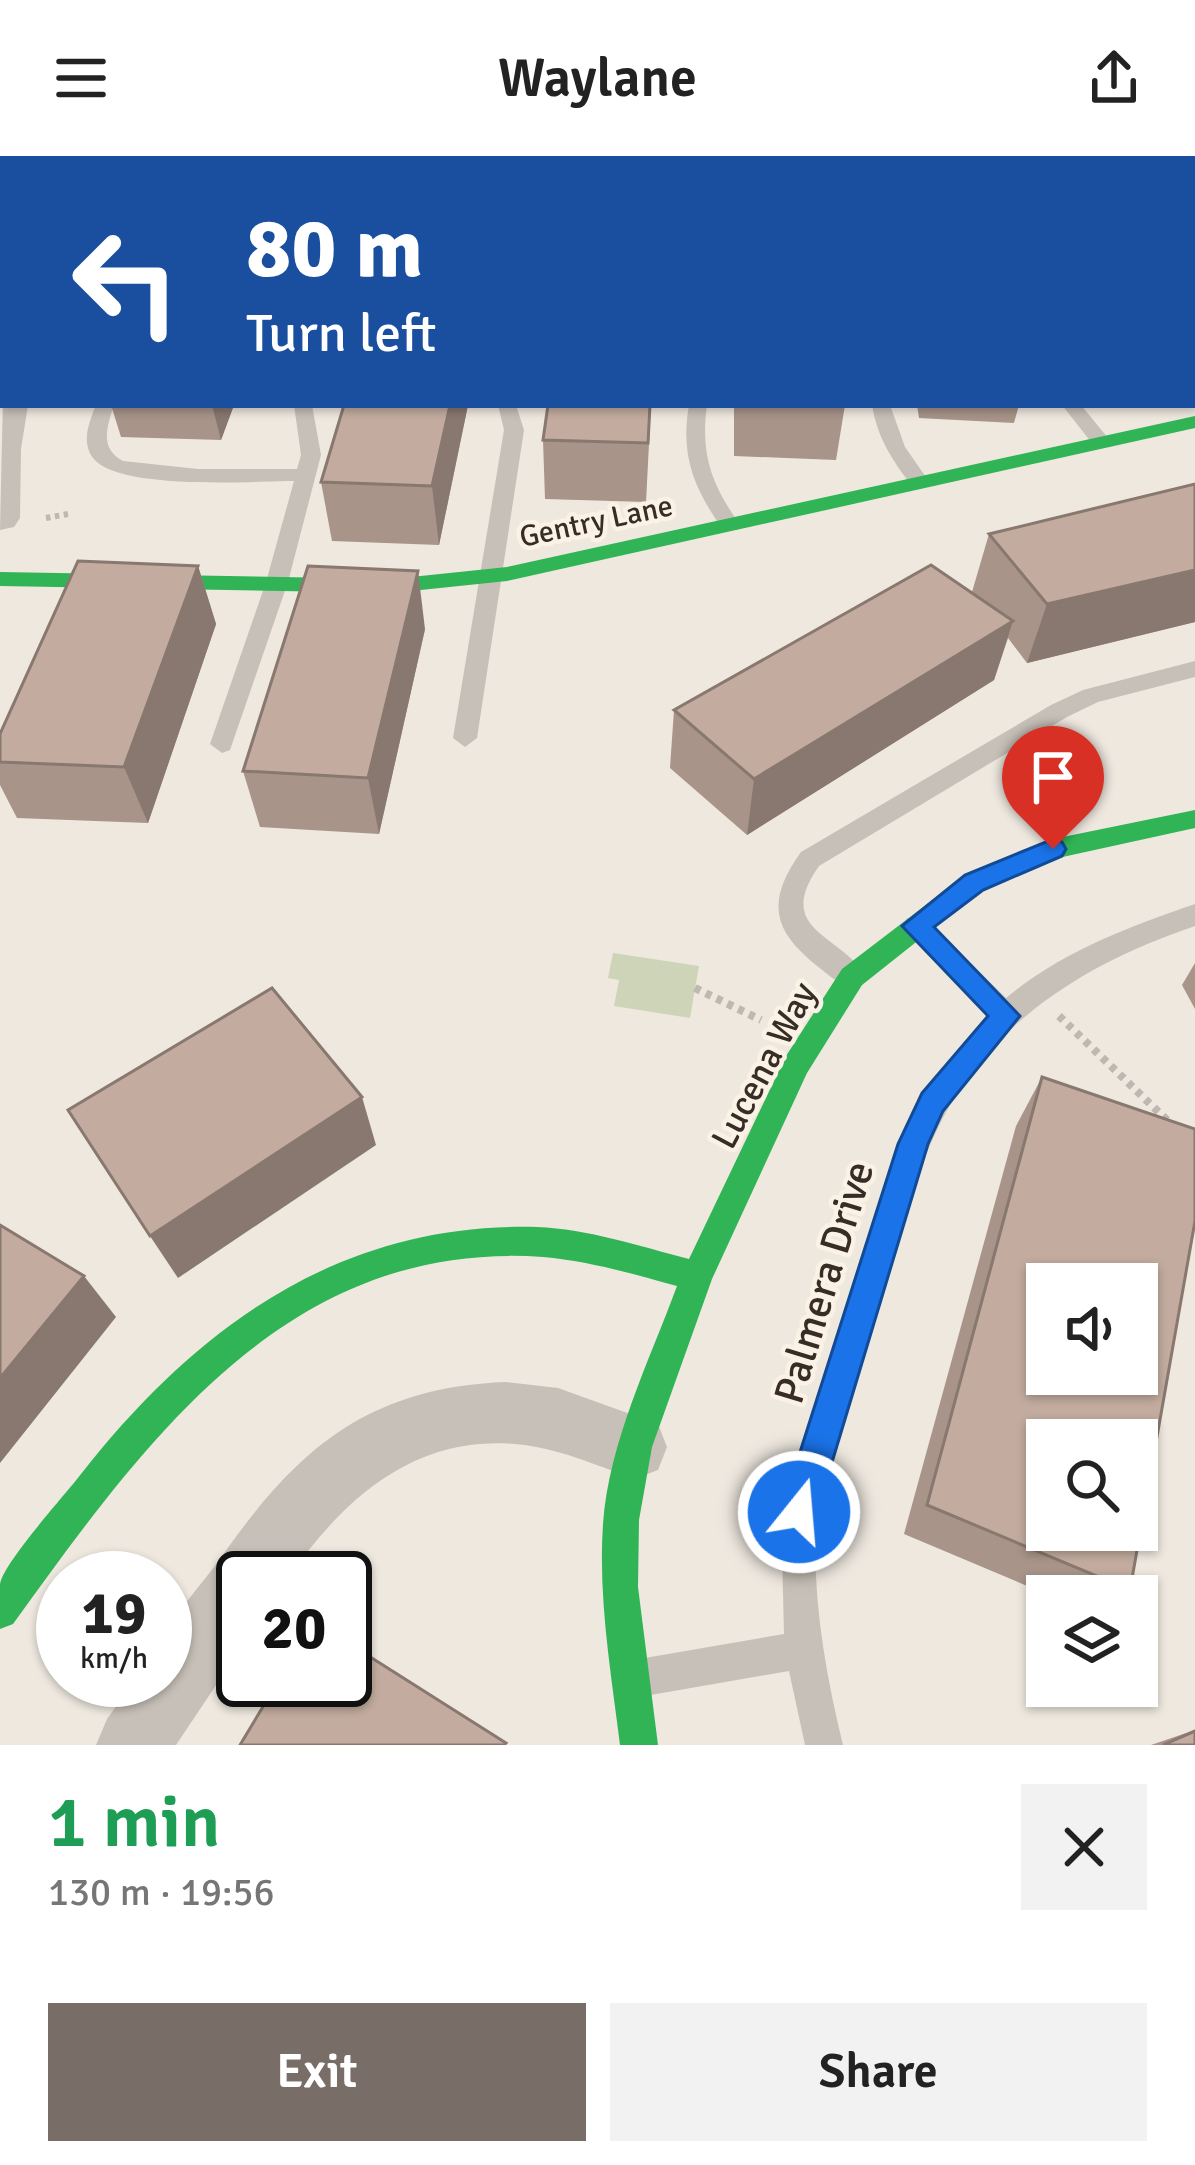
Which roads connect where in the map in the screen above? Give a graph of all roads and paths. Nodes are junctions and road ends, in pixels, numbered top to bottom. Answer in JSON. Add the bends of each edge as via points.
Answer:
{"nodes":[{"id":1,"x":9,"y":408,"type":"edge"},
{"id":2,"x":104,"y":408,"type":"edge"},
{"id":3,"x":303,"y":408,"type":"edge"},
{"id":4,"x":508,"y":408,"type":"edge"},
{"id":5,"x":697,"y":408,"type":"edge"},
{"id":6,"x":881,"y":408,"type":"edge"},
{"id":7,"x":1073,"y":408,"type":"edge"},
{"id":8,"x":1195,"y":422,"type":"edge"},
{"id":9,"x":1102,"y":443,"type":"junction"},
{"id":10,"x":306,"y":475,"type":"junction"},
{"id":11,"x":920,"y":483,"type":"junction"},
{"id":12,"x":68,"y":514,"type":"dead end"},
{"id":13,"x":0,"y":518,"type":"edge"},
{"id":14,"x":46,"y":518,"type":"dead end"},
{"id":15,"x":730,"y":525,"type":"junction"},
{"id":16,"x":489,"y":576,"type":"junction"},
{"id":17,"x":0,"y":578,"type":"edge"},
{"id":18,"x":277,"y":581,"type":"junction"},
{"id":19,"x":1195,"y":669,"type":"edge"},
{"id":20,"x":466,"y":738,"type":"dead end"},
{"id":21,"x":222,"y":744,"type":"dead end"},
{"id":22,"x":1195,"y":819,"type":"edge"},
{"id":23,"x":1195,"y":915,"type":"edge"},
{"id":24,"x":916,"y":926,"type":"junction"},
{"id":25,"x":852,"y":977,"type":"junction"},
{"id":26,"x":694,"y":988,"type":"dead end"},
{"id":27,"x":1050,"y":1008,"type":"dead end"},
{"id":28,"x":1006,"y":1016,"type":"junction"},
{"id":29,"x":766,"y":1022,"type":"dead end"},
{"id":30,"x":1179,"y":1133,"type":"edge"},
{"id":31,"x":697,"y":1276,"type":"junction"},
{"id":32,"x":635,"y":1447,"type":"junction"},
{"id":33,"x":267,"y":1551,"type":"edge"},
{"id":34,"x":0,"y":1611,"type":"edge"},
{"id":35,"x":216,"y":1623,"type":"edge"},
{"id":36,"x":801,"y":1651,"type":"junction"},
{"id":37,"x":631,"y":1679,"type":"junction"},
{"id":38,"x":133,"y":1745,"type":"edge"},
{"id":39,"x":639,"y":1745,"type":"edge"},
{"id":40,"x":824,"y":1745,"type":"edge"}],
"edges":[{"from":1,"to":13,"type":"street"},
{"from":2,"to":10,"type":"lane","via":[[95,435],[100,455],[115,467]]},
{"from":3,"to":10,"type":"lane"},
{"from":4,"to":16,"type":"lane","via":[[514,430]]},
{"from":5,"to":15,"type":"lane","via":[[691,443],[702,487]]},
{"from":6,"to":11,"type":"lane"},
{"from":7,"to":9,"type":"lane"},
{"from":8,"to":9,"type":"street","name":"Gentry Lane"},
{"from":9,"to":11,"type":"street","name":"Gentry Lane"},
{"from":10,"to":18,"type":"lane"},
{"from":11,"to":15,"type":"street","name":"Gentry Lane"},
{"from":12,"to":14,"type":"path"},
{"from":15,"to":16,"type":"street","name":"Gentry Lane"},
{"from":16,"to":18,"type":"street","name":"Gentry Lane","via":[[392,586]]},
{"from":16,"to":20,"type":"lane"},
{"from":17,"to":18,"type":"street","name":"Gentry Lane","via":[[66,590]]},
{"from":18,"to":21,"type":"lane"},
{"from":19,"to":25,"type":"lane","via":[[1059,711],[810,859],[790,891],[792,913],[820,952]]},
{"from":22,"to":24,"type":"street","name":"Lucena Way","via":[[1011,864]]},
{"from":23,"to":28,"type":"lane","name":"Palmera Drive","via":[[1078,960]]},
{"from":24,"to":25,"type":"street","name":"Lucena Way"},
{"from":24,"to":28,"type":"lane"},
{"from":25,"to":31,"type":"street","name":"Lucena Way","via":[[796,1065]]},
{"from":26,"to":29,"type":"path"},
{"from":27,"to":30,"type":"path"},
{"from":28,"to":36,"type":"lane","name":"Palmera Drive","via":[[932,1102],[913,1144],[799,1512]]},
{"from":31,"to":32,"type":"street"},
{"from":31,"to":34,"type":"street","via":[[520,1240],[425,1248],[314,1285],[212,1349],[164,1398]]},
{"from":32,"to":33,"type":"street","via":[[544,1416],[441,1420],[388,1435],[339,1464]]},
{"from":32,"to":37,"type":"street","via":[[621,1520]]},
{"from":35,"to":38,"type":"street"},
{"from":36,"to":37,"type":"lane"},
{"from":36,"to":40,"type":"lane","name":"Palmera Drive"},
{"from":37,"to":39,"type":"street"}]}
